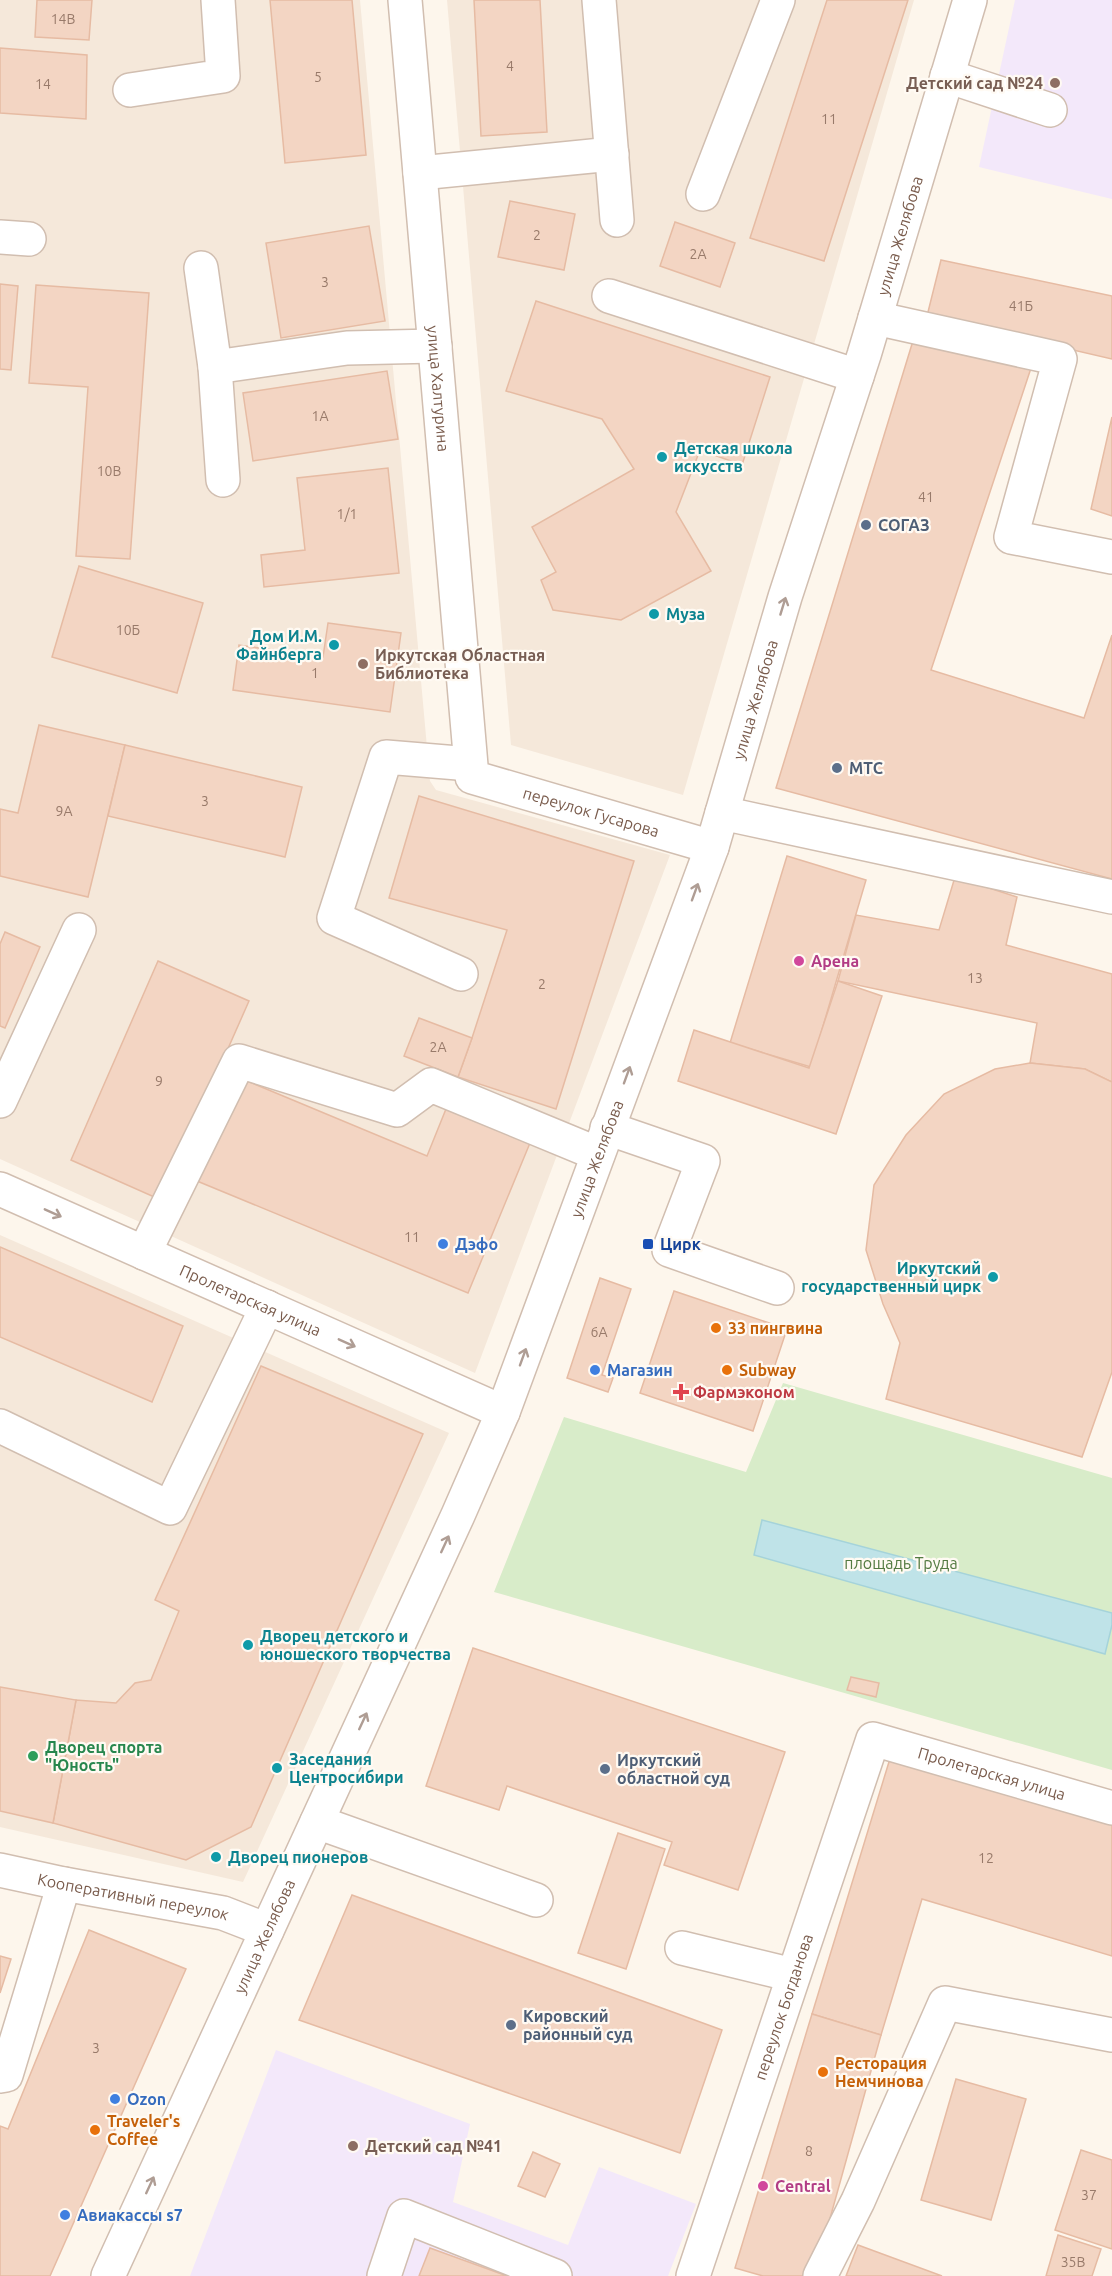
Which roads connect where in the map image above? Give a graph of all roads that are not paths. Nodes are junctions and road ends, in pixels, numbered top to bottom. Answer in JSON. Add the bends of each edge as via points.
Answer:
{"nodes":[{"id":1,"x":218,"y":0,"type":"edge"},
{"id":2,"x":405,"y":0,"type":"edge"},
{"id":3,"x":600,"y":0,"type":"edge"},
{"id":4,"x":778,"y":0,"type":"edge"},
{"id":5,"x":970,"y":0,"type":"edge"},
{"id":6,"x":947,"y":76,"type":"junction"},
{"id":7,"x":130,"y":90,"type":"dead end"},
{"id":8,"x":1050,"y":110,"type":"dead end"},
{"id":9,"x":612,"y":154,"type":"junction"},
{"id":10,"x":420,"y":173,"type":"junction"},
{"id":11,"x":703,"y":194,"type":"dead end"},
{"id":12,"x":617,"y":220,"type":"dead end"},
{"id":13,"x":201,"y":268,"type":"dead end"},
{"id":14,"x":609,"y":296,"type":"dead end"},
{"id":15,"x":875,"y":318,"type":"junction"},
{"id":16,"x":435,"y":346,"type":"junction"},
{"id":17,"x":215,"y":367,"type":"junction"},
{"id":18,"x":856,"y":376,"type":"junction"},
{"id":19,"x":223,"y":480,"type":"dead end"},
{"id":20,"x":1112,"y":557,"type":"edge"},
{"id":21,"x":471,"y":771,"type":"junction"},
{"id":22,"x":722,"y":813,"type":"junction"},
{"id":23,"x":712,"y":847,"type":"junction"},
{"id":24,"x":1112,"y":897,"type":"edge"},
{"id":25,"x":79,"y":930,"type":"dead end"},
{"id":26,"x":460,"y":974,"type":"dead end"},
{"id":27,"x":0,"y":1101,"type":"edge"},
{"id":28,"x":603,"y":1141,"type":"junction"},
{"id":29,"x":0,"y":1189,"type":"edge"},
{"id":30,"x":144,"y":1253,"type":"junction"},
{"id":31,"x":777,"y":1288,"type":"dead end"},
{"id":32,"x":267,"y":1308,"type":"junction"},
{"id":33,"x":503,"y":1412,"type":"junction"},
{"id":34,"x":0,"y":1426,"type":"edge"},
{"id":35,"x":873,"y":1739,"type":"joint"},
{"id":36,"x":1112,"y":1808,"type":"edge"},
{"id":37,"x":317,"y":1822,"type":"junction"},
{"id":38,"x":0,"y":1869,"type":"edge"},
{"id":39,"x":64,"y":1884,"type":"junction"},
{"id":40,"x":536,"y":1900,"type":"dead end"},
{"id":41,"x":267,"y":1930,"type":"junction"},
{"id":42,"x":682,"y":1948,"type":"dead end"},
{"id":43,"x":794,"y":1976,"type":"junction"},
{"id":44,"x":1112,"y":2035,"type":"edge"},
{"id":45,"x":0,"y":2076,"type":"edge"},
{"id":46,"x":108,"y":2276,"type":"edge"},
{"id":47,"x":384,"y":2276,"type":"edge"},
{"id":48,"x":555,"y":2276,"type":"edge"},
{"id":49,"x":693,"y":2276,"type":"edge"},
{"id":50,"x":820,"y":2276,"type":"edge"}],
"edges":[{"from":1,"to":7,"type":"street","via":[[223,76]]},
{"from":2,"to":10,"type":"street","name":"улица Халтурина"},
{"from":3,"to":9,"type":"street"},
{"from":4,"to":11,"type":"street"},
{"from":5,"to":6,"type":"street","name":"улица Желябова"},
{"from":6,"to":8,"type":"street"},
{"from":6,"to":15,"type":"street","name":"улица Желябова"},
{"from":9,"to":10,"type":"street"},
{"from":9,"to":12,"type":"street"},
{"from":10,"to":16,"type":"street","name":"улица Халтурина"},
{"from":13,"to":17,"type":"street"},
{"from":14,"to":18,"type":"street"},
{"from":15,"to":18,"type":"street","name":"улица Желябова"},
{"from":15,"to":20,"type":"street","via":[[1060,359],[1011,537]]},
{"from":16,"to":17,"type":"street","via":[[347,348]]},
{"from":16,"to":21,"type":"street","name":"улица Халтурина"},
{"from":17,"to":19,"type":"street"},
{"from":22,"to":18,"type":"street","name":"улица Желябова","one_way":true,"via":[[785,597]]},
{"from":21,"to":23,"type":"street","name":"переулок Гусарова"},
{"from":21,"to":26,"type":"street","name":"переулок Гусарова","via":[[386,757],[334,918]]},
{"from":22,"to":23,"type":"street","name":"улица Желябова"},
{"from":22,"to":24,"type":"street"},
{"from":28,"to":23,"type":"street","name":"улица Желябова","one_way":true},
{"from":25,"to":27,"type":"street"},
{"from":28,"to":30,"type":"street","via":[[430,1085],[397,1110],[239,1061]]},
{"from":28,"to":31,"type":"street","via":[[703,1161],[669,1250]]},
{"from":33,"to":28,"type":"street","name":"улица Желябова","one_way":true},
{"from":29,"to":30,"type":"street","name":"Пролетарская улица","one_way":true},
{"from":30,"to":32,"type":"street","name":"Пролетарская улица"},
{"from":32,"to":33,"type":"street","name":"Пролетарская улица","one_way":true},
{"from":32,"to":34,"type":"street","via":[[170,1508]]},
{"from":37,"to":33,"type":"street","name":"улица Желябова","one_way":true},
{"from":35,"to":36,"type":"street","name":"Пролетарская улица"},
{"from":35,"to":43,"type":"street","name":"переулок Богданова"},
{"from":37,"to":40,"type":"street"},
{"from":37,"to":41,"type":"street","name":"улица Желябова"},
{"from":38,"to":39,"type":"street","name":"Кооперативный переулок"},
{"from":39,"to":41,"type":"street","name":"Кооперативный переулок","via":[[222,1913]]},
{"from":39,"to":45,"type":"street","via":[[6,2075]]},
{"from":46,"to":41,"type":"street","name":"улица Желябова","one_way":true},
{"from":42,"to":43,"type":"street"},
{"from":43,"to":49,"type":"street","name":"переулок Богданова"},
{"from":44,"to":50,"type":"street","via":[[945,2003],[858,2201]]},
{"from":47,"to":48,"type":"street","via":[[404,2216]]}]}
